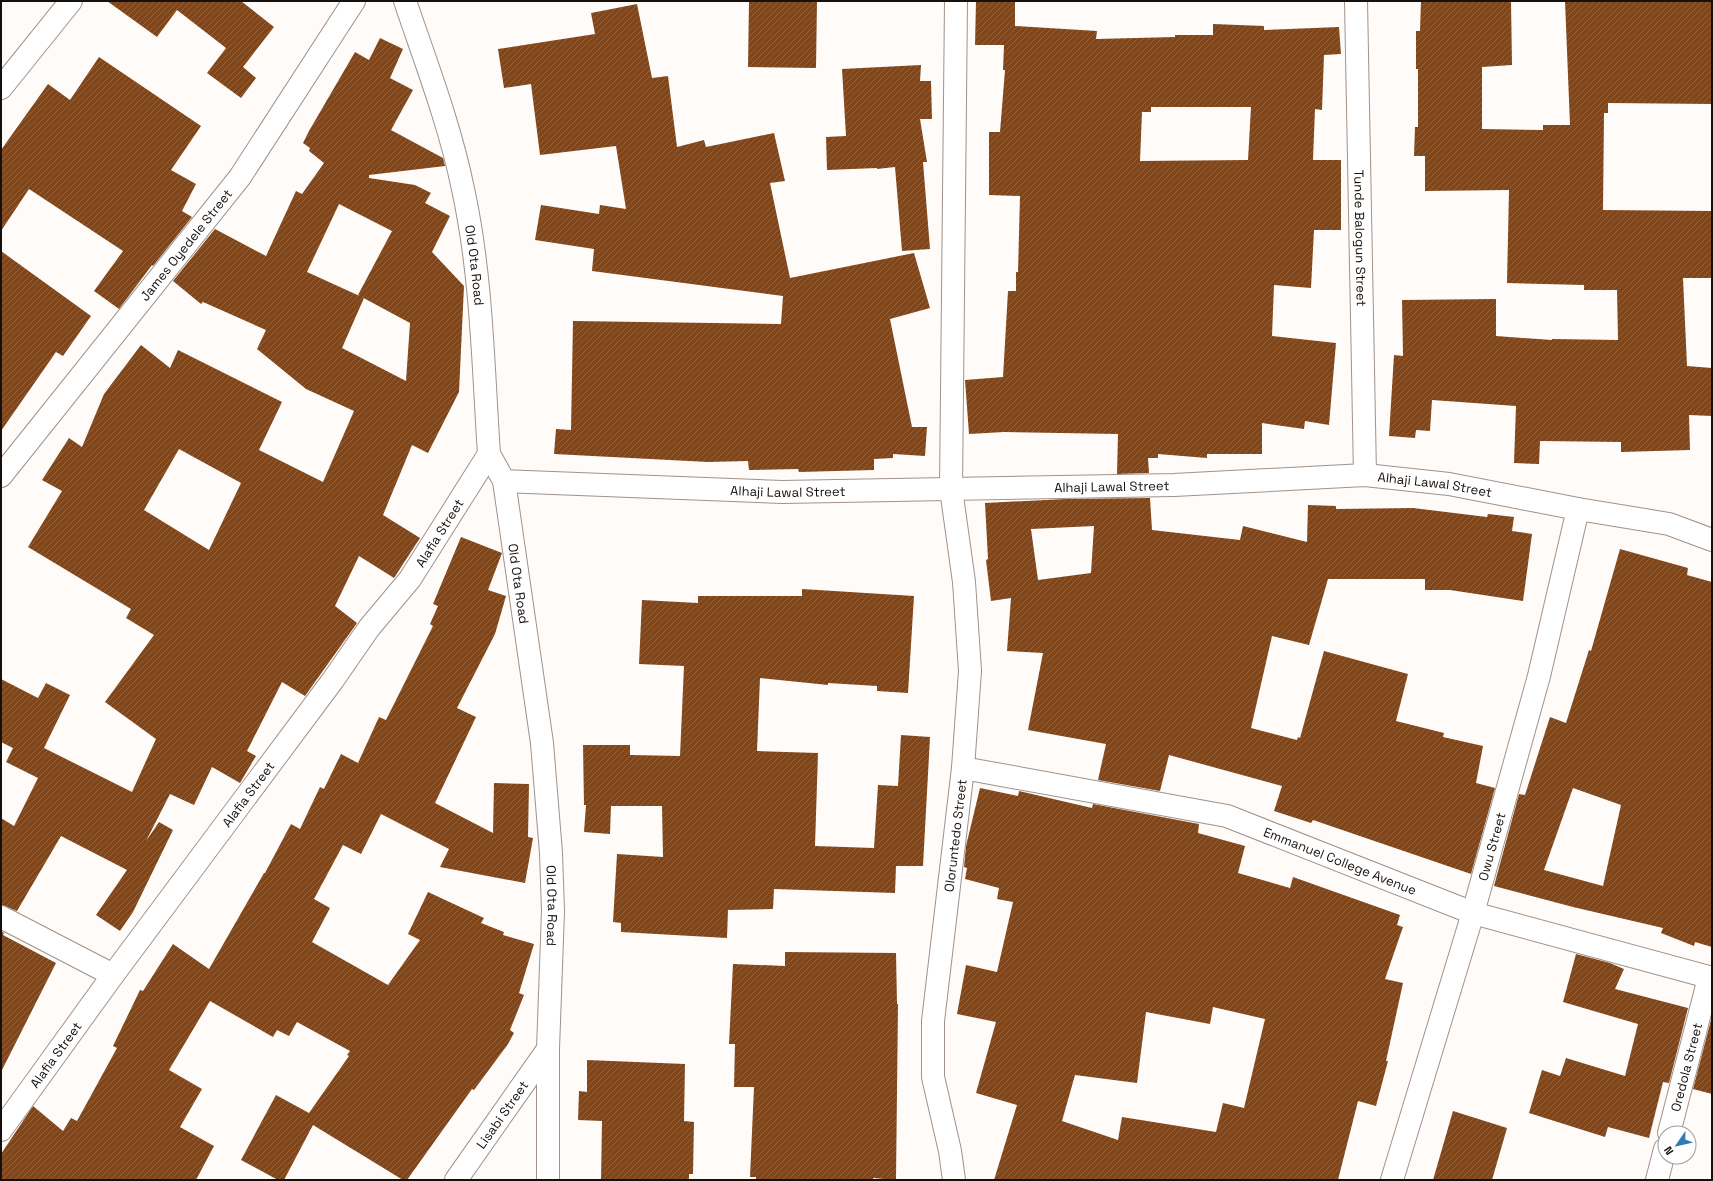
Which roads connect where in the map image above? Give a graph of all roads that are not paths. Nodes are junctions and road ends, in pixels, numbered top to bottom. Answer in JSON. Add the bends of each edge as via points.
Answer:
{"nodes":[{"id":1,"x":71,"y":1,"type":"edge"},
{"id":2,"x":354,"y":1,"type":"edge"},
{"id":3,"x":405,"y":1,"type":"edge"},
{"id":4,"x":956,"y":1,"type":"edge"},
{"id":5,"x":1356,"y":1,"type":"edge"},
{"id":6,"x":1,"y":88,"type":"edge"},
{"id":7,"x":489,"y":454,"type":"junction"},
{"id":8,"x":1365,"y":475,"type":"junction"},
{"id":9,"x":1,"y":476,"type":"edge"},
{"id":10,"x":504,"y":481,"type":"junction"},
{"id":11,"x":951,"y":488,"type":"junction"},
{"id":12,"x":1578,"y":509,"type":"junction"},
{"id":13,"x":1712,"y":540,"type":"edge"},
{"id":14,"x":963,"y":768,"type":"junction"},
{"id":15,"x":1473,"y":913,"type":"junction"},
{"id":16,"x":1,"y":917,"type":"edge"},
{"id":17,"x":113,"y":975,"type":"junction"},
{"id":18,"x":1711,"y":978,"type":"edge"},
{"id":19,"x":548,"y":1049,"type":"junction"},
{"id":20,"x":1671,"y":1125,"type":"edge"},
{"id":21,"x":1,"y":1130,"type":"edge"},
{"id":22,"x":1661,"y":1165,"type":"edge"},
{"id":23,"x":456,"y":1180,"type":"edge"},
{"id":24,"x":548,"y":1180,"type":"edge"},
{"id":25,"x":954,"y":1180,"type":"edge"},
{"id":26,"x":1392,"y":1180,"type":"edge"},
{"id":27,"x":1657,"y":1180,"type":"edge"}],
"edges":[{"from":1,"to":6,"type":"street"},
{"from":2,"to":9,"type":"street","name":"James Oyedele Street","via":[[240,177]]},
{"from":3,"to":7,"type":"street","name":"Old Ota Road","via":[[448,131],[463,189],[476,264]]},
{"from":4,"to":11,"type":"street","name":"Oloruntedo Street"},
{"from":5,"to":8,"type":"street","name":"Tunde Balogun Street"},
{"from":7,"to":10,"type":"street","name":"Old Ota Road"},
{"from":7,"to":17,"type":"street","name":"Alafia Street","via":[[410,579],[369,628]]},
{"from":8,"to":11,"type":"street","name":"Alhaji Lawal Street","via":[[1174,485]]},
{"from":8,"to":12,"type":"street","name":"Alhaji Lawal Street","via":[[1449,484]]},
{"from":10,"to":11,"type":"street","name":"Alhaji Lawal Street","via":[[782,492]]},
{"from":10,"to":19,"type":"street","name":"Old Ota Road","via":[[542,743],[551,853],[553,911]]},
{"from":11,"to":14,"type":"street","name":"Oloruntedo Street","via":[[964,582],[970,671]]},
{"from":12,"to":13,"type":"street","name":"Alhaji Lawal Street","via":[[1669,524]]},
{"from":12,"to":15,"type":"street","name":"Owu Street","via":[[1539,676]]},
{"from":14,"to":15,"type":"street","name":"Emmanuel College Avenue","via":[[1227,816]]},
{"from":14,"to":25,"type":"street","name":"Oloruntedo Street","via":[[933,1021],[933,1077]]},
{"from":15,"to":18,"type":"street","name":"Emmanuel College Avenue"},
{"from":15,"to":26,"type":"street","name":"Owu Street"},
{"from":16,"to":17,"type":"street"},
{"from":17,"to":21,"type":"street","name":"Alafia Street"},
{"from":18,"to":20,"type":"street","name":"Oredola Street"},
{"from":19,"to":23,"type":"street","name":"Lisabi Street"},
{"from":19,"to":24,"type":"street","name":"Old Ota Road"},
{"from":22,"to":27,"type":"street"}]}
